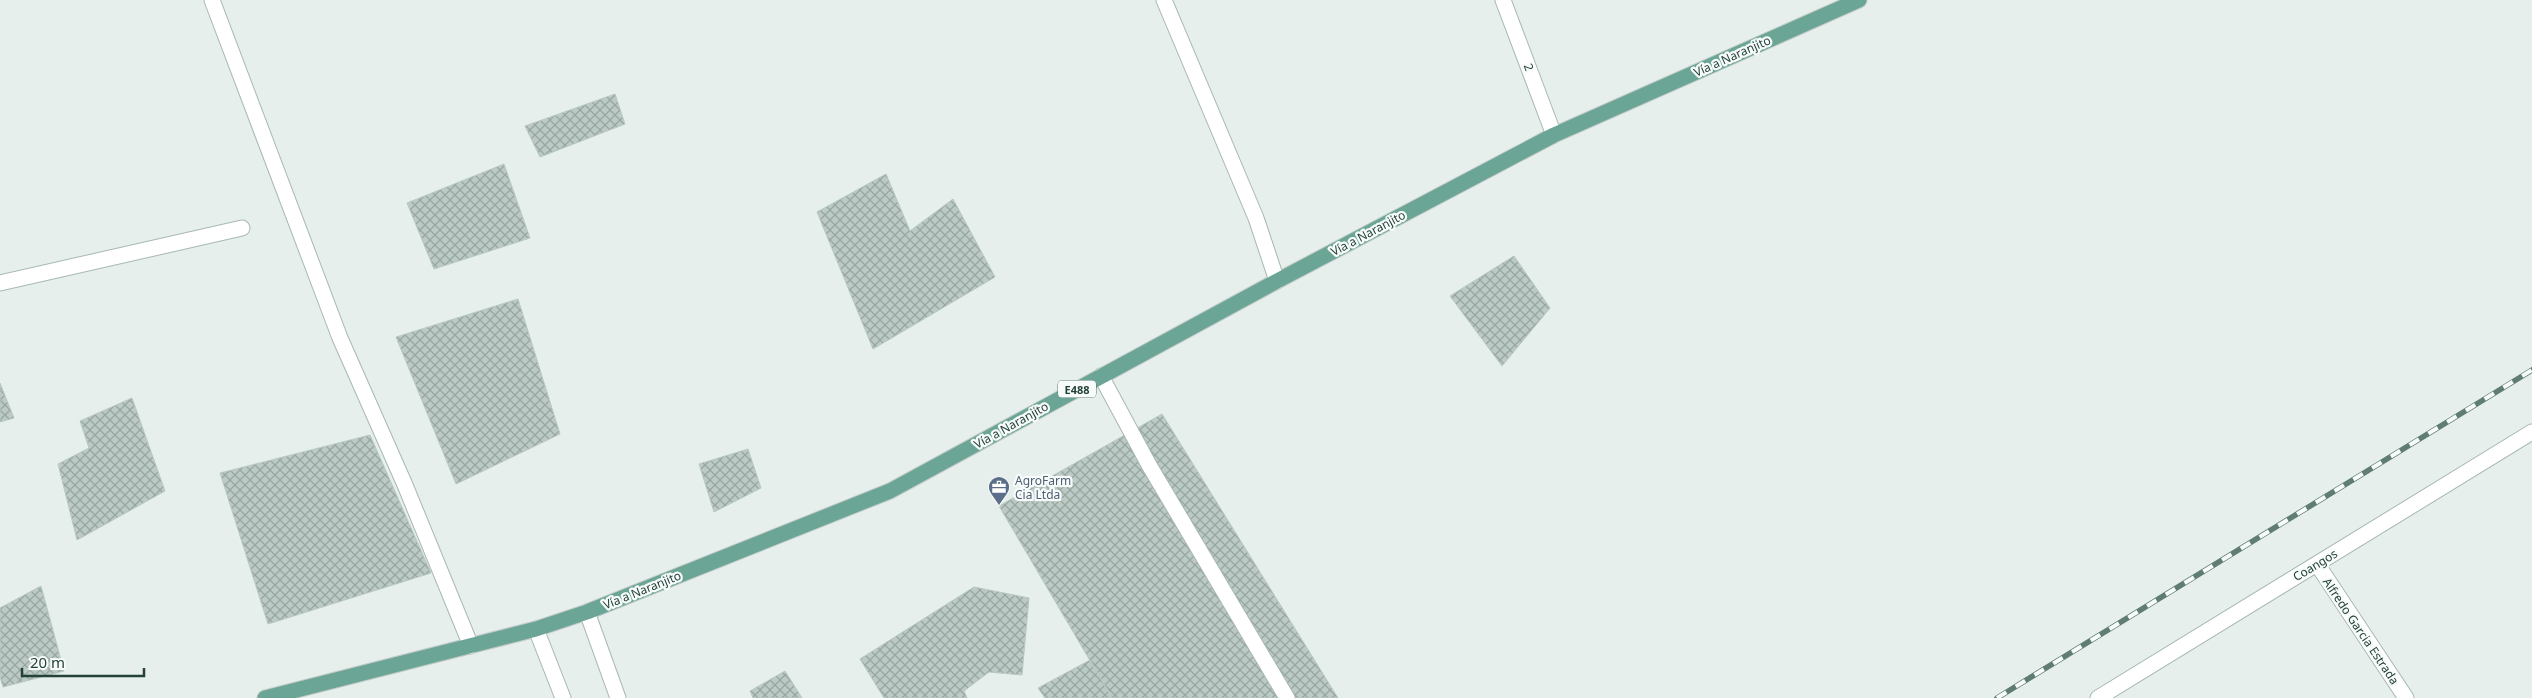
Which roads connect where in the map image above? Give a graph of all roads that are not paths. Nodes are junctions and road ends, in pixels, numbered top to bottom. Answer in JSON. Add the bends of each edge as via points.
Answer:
{"nodes":[{"id":1,"x":212,"y":0,"type":"edge"},
{"id":2,"x":1164,"y":0,"type":"edge"},
{"id":3,"x":1503,"y":0,"type":"edge"},
{"id":4,"x":1859,"y":0,"type":"edge"},
{"id":5,"x":1554,"y":135,"type":"junction"},
{"id":6,"x":242,"y":228,"type":"dead end"},
{"id":7,"x":1277,"y":281,"type":"junction"},
{"id":8,"x":0,"y":283,"type":"edge"},
{"id":9,"x":1101,"y":376,"type":"junction"},
{"id":10,"x":2532,"y":432,"type":"edge"},
{"id":11,"x":2317,"y":564,"type":"junction"},
{"id":12,"x":587,"y":612,"type":"junction"},
{"id":13,"x":536,"y":629,"type":"junction"},
{"id":14,"x":470,"y":646,"type":"junction"},
{"id":15,"x":265,"y":698,"type":"edge"},
{"id":16,"x":563,"y":698,"type":"edge"},
{"id":17,"x":618,"y":698,"type":"edge"},
{"id":18,"x":1287,"y":698,"type":"edge"},
{"id":19,"x":2098,"y":698,"type":"edge"},
{"id":20,"x":2406,"y":698,"type":"edge"}],
"edges":[{"from":1,"to":14,"type":"street","via":[[340,338],[405,485]]},
{"from":2,"to":7,"type":"street","via":[[1256,218]]},
{"from":3,"to":5,"type":"street","name":"2"},
{"from":4,"to":5,"type":"main road","name":"Vía a Naranjito","number":"E488"},
{"from":5,"to":7,"type":"main road","name":"Vía a Naranjito","number":"E488"},
{"from":6,"to":8,"type":"street"},
{"from":7,"to":9,"type":"main road","name":"Vía a Naranjito","number":"E488"},
{"from":9,"to":12,"type":"main road","name":"Vía a Naranjito","number":"E488","via":[[890,491]]},
{"from":9,"to":18,"type":"street","via":[[1149,465]]},
{"from":10,"to":11,"type":"street","name":"Coangos"},
{"from":11,"to":19,"type":"street","name":"Coangos"},
{"from":11,"to":20,"type":"street","name":"Alfredo Garcia Estrada"},
{"from":12,"to":13,"type":"main road","name":"Vía a Naranjito","number":"E488"},
{"from":12,"to":17,"type":"street"},
{"from":13,"to":14,"type":"main road","name":"Vía a Naranjito","number":"E488"},
{"from":13,"to":16,"type":"street"},
{"from":14,"to":15,"type":"main road","name":"Vía a Naranjito","number":"E488"}]}
